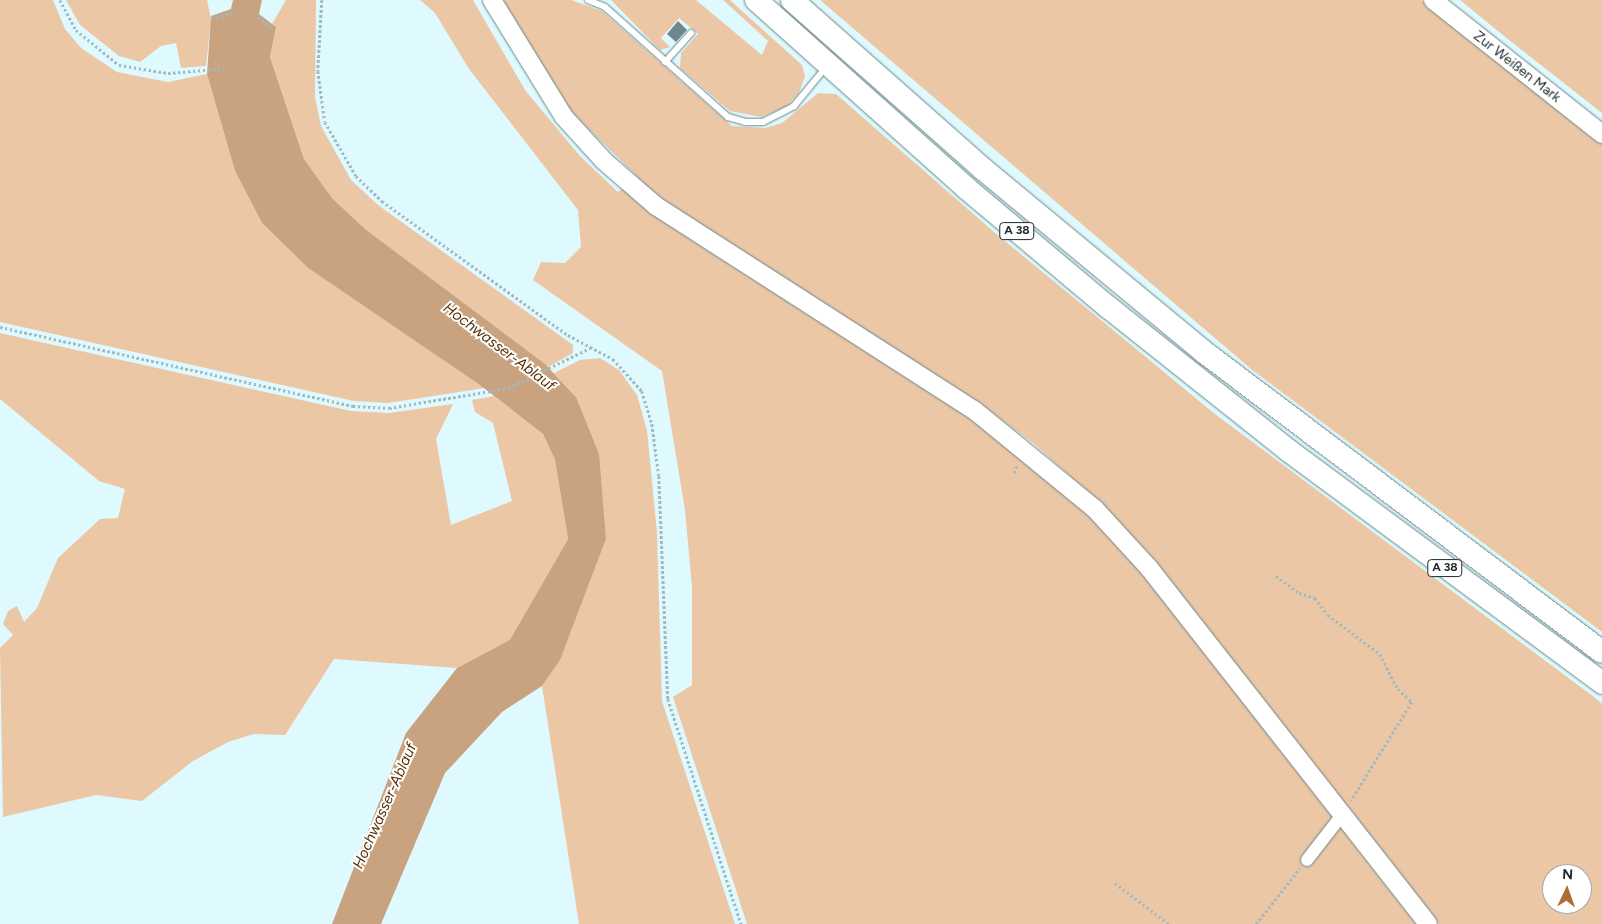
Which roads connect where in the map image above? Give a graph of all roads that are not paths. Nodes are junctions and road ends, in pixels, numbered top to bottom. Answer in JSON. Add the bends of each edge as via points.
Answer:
{"nodes":[{"id":1,"x":492,"y":0,"type":"edge"},
{"id":2,"x":588,"y":0,"type":"edge"},
{"id":3,"x":756,"y":0,"type":"edge"},
{"id":4,"x":792,"y":0,"type":"edge"},
{"id":5,"x":1433,"y":0,"type":"edge"},
{"id":6,"x":604,"y":3,"type":"edge"},
{"id":7,"x":691,"y":32,"type":"dead end"},
{"id":8,"x":665,"y":62,"type":"junction"},
{"id":9,"x":828,"y":64,"type":"junction"},
{"id":10,"x":1602,"y":134,"type":"edge"},
{"id":11,"x":1598,"y":648,"type":"edge"},
{"id":12,"x":1602,"y":684,"type":"edge"},
{"id":13,"x":1342,"y":815,"type":"junction"},
{"id":14,"x":1307,"y":860,"type":"road end"},
{"id":15,"x":1428,"y":924,"type":"edge"}],
"edges":[{"from":1,"to":13,"type":"main road","via":[[564,117],[604,161],[656,206],[966,404],[1028,449],[1088,503],[1149,568]]},
{"from":2,"to":6,"type":"lane"},
{"from":3,"to":9,"type":"highway","number":"A 38"},
{"from":4,"to":11,"type":"highway","number":"A 38","via":[[983,169],[1204,352]]},
{"from":5,"to":10,"type":"main road","name":"Zur Weißen Mark"},
{"from":6,"to":8,"type":"lane"},
{"from":7,"to":8,"type":"lane"},
{"from":8,"to":9,"type":"lane","via":[[728,117],[746,122],[779,116],[794,106]]},
{"from":9,"to":12,"type":"highway","number":"A 38","via":[[966,188],[1206,387]]},
{"from":13,"to":14,"type":"street"},
{"from":13,"to":15,"type":"main road"}]}
